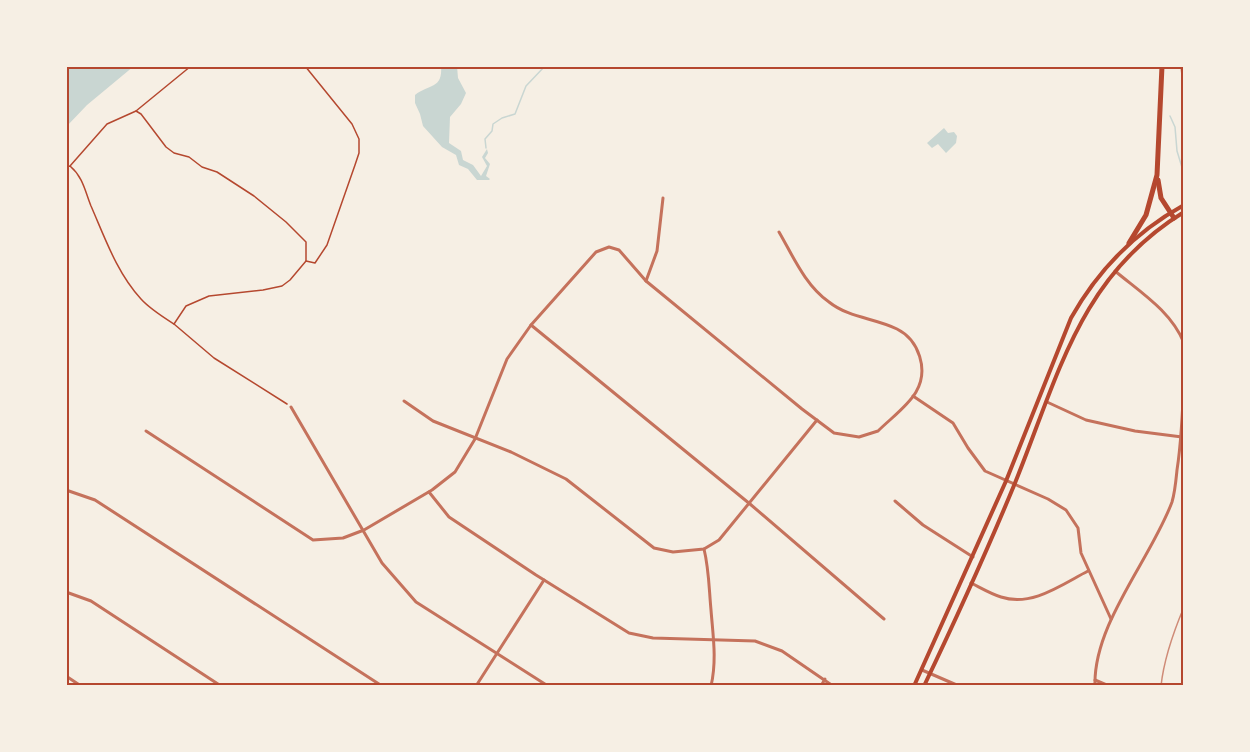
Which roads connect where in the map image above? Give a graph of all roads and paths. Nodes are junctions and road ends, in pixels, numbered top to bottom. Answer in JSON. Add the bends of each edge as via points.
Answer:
{"nodes":[{"id":1,"x":191,"y":66,"type":"edge"},
{"id":2,"x":306,"y":66,"type":"edge"},
{"id":3,"x":1162,"y":66,"type":"edge"},
{"id":4,"x":1183,"y":66,"type":"edge"},
{"id":5,"x":1184,"y":80,"type":"edge"},
{"id":6,"x":136,"y":111,"type":"junction"},
{"id":7,"x":70,"y":166,"type":"junction"},
{"id":8,"x":66,"y":167,"type":"edge"},
{"id":9,"x":1157,"y":175,"type":"junction"},
{"id":10,"x":663,"y":198,"type":"dead end"},
{"id":11,"x":1182,"y":206,"type":"edge"},
{"id":12,"x":1184,"y":212,"type":"edge"},
{"id":13,"x":1170,"y":213,"type":"junction"},
{"id":14,"x":1174,"y":218,"type":"junction"},
{"id":15,"x":779,"y":232,"type":"dead end"},
{"id":16,"x":1129,"y":243,"type":"junction"},
{"id":17,"x":306,"y":261,"type":"junction"},
{"id":18,"x":1115,"y":271,"type":"junction"},
{"id":19,"x":646,"y":281,"type":"junction"},
{"id":20,"x":174,"y":324,"type":"junction"},
{"id":21,"x":531,"y":325,"type":"junction"},
{"id":22,"x":1184,"y":343,"type":"edge"},
{"id":23,"x":1184,"y":374,"type":"edge"},
{"id":24,"x":913,"y":396,"type":"junction"},
{"id":25,"x":404,"y":401,"type":"dead end"},
{"id":26,"x":1047,"y":402,"type":"junction"},
{"id":27,"x":291,"y":407,"type":"joint"},
{"id":28,"x":817,"y":420,"type":"junction"},
{"id":29,"x":146,"y":431,"type":"dead end"},
{"id":30,"x":1182,"y":438,"type":"junction"},
{"id":31,"x":475,"y":439,"type":"junction"},
{"id":32,"x":1006,"y":481,"type":"junction"},
{"id":33,"x":1014,"y":485,"type":"junction"},
{"id":34,"x":66,"y":490,"type":"edge"},
{"id":35,"x":429,"y":492,"type":"junction"},
{"id":36,"x":895,"y":501,"type":"dead end"},
{"id":37,"x":750,"y":504,"type":"junction"},
{"id":38,"x":364,"y":530,"type":"junction"},
{"id":39,"x":704,"y":549,"type":"junction"},
{"id":40,"x":973,"y":557,"type":"junction"},
{"id":41,"x":1088,"y":571,"type":"junction"},
{"id":42,"x":544,"y":580,"type":"junction"},
{"id":43,"x":971,"y":583,"type":"junction"},
{"id":44,"x":66,"y":592,"type":"edge"},
{"id":45,"x":884,"y":619,"type":"dead end"},
{"id":46,"x":1111,"y":619,"type":"junction"},
{"id":47,"x":714,"y":640,"type":"junction"},
{"id":48,"x":497,"y":653,"type":"junction"},
{"id":49,"x":922,"y":670,"type":"junction"},
{"id":50,"x":930,"y":674,"type":"junction"},
{"id":51,"x":66,"y":676,"type":"edge"},
{"id":52,"x":825,"y":679,"type":"junction"},
{"id":53,"x":1095,"y":680,"type":"junction"},
{"id":54,"x":81,"y":686,"type":"edge"},
{"id":55,"x":221,"y":686,"type":"edge"},
{"id":56,"x":382,"y":686,"type":"edge"},
{"id":57,"x":476,"y":686,"type":"edge"},
{"id":58,"x":548,"y":686,"type":"edge"},
{"id":59,"x":711,"y":686,"type":"edge"},
{"id":60,"x":822,"y":686,"type":"edge"},
{"id":61,"x":833,"y":686,"type":"edge"},
{"id":62,"x":914,"y":686,"type":"edge"},
{"id":63,"x":924,"y":686,"type":"edge"},
{"id":64,"x":959,"y":686,"type":"edge"},
{"id":65,"x":1095,"y":686,"type":"edge"},
{"id":66,"x":1109,"y":686,"type":"edge"}],
"edges":[{"from":1,"to":6,"type":"path"},
{"from":2,"to":17,"type":"path","via":[[352,124],[359,139],[359,153],[327,244],[315,263]]},
{"from":3,"to":9,"type":"highway"},
{"from":4,"to":5,"type":"highway"},
{"from":6,"to":7,"type":"path","via":[[107,124]]},
{"from":6,"to":17,"type":"path","via":[[174,153],[225,177],[286,222],[306,242]]},
{"from":7,"to":8,"type":"path"},
{"from":7,"to":20,"type":"path","via":[[84,183],[118,266],[141,300]]},
{"from":9,"to":13,"type":"highway","via":[[1161,198]]},
{"from":9,"to":16,"type":"highway","via":[[1146,215]]},
{"from":10,"to":19,"type":"street","via":[[657,251]]},
{"from":11,"to":13,"type":"main road"},
{"from":12,"to":14,"type":"main road"},
{"from":13,"to":14,"type":"highway"},
{"from":13,"to":16,"type":"main road"},
{"from":14,"to":18,"type":"main road"},
{"from":15,"to":24,"type":"street","via":[[803,273],[828,302],[851,315],[897,329],[913,343],[922,366]]},
{"from":16,"to":32,"type":"main road","via":[[1099,274],[1071,318]]},
{"from":17,"to":20,"type":"path","via":[[282,286],[209,296],[186,306]]},
{"from":18,"to":22,"type":"street","via":[[1167,314]]},
{"from":18,"to":26,"type":"main road","via":[[1081,319]]},
{"from":19,"to":21,"type":"street","via":[[614,247],[605,247],[596,252]]},
{"from":19,"to":28,"type":"street"},
{"from":20,"to":27,"type":"path","via":[[222,363]]},
{"from":21,"to":31,"type":"street","via":[[507,359]]},
{"from":21,"to":37,"type":"street"},
{"from":23,"to":30,"type":"street"},
{"from":24,"to":28,"type":"street","via":[[872,435],[842,436]]},
{"from":24,"to":32,"type":"street","via":[[953,423],[985,471]]},
{"from":25,"to":31,"type":"street","via":[[433,422]]},
{"from":26,"to":30,"type":"street","via":[[1086,420]]},
{"from":26,"to":33,"type":"main road"},
{"from":27,"to":38,"type":"street"},
{"from":28,"to":37,"type":"street"},
{"from":29,"to":38,"type":"street","via":[[313,540],[343,538]]},
{"from":30,"to":46,"type":"street","via":[[1167,515]]},
{"from":31,"to":35,"type":"street","via":[[454,472]]},
{"from":31,"to":39,"type":"street","via":[[566,479],[654,548],[672,552]]},
{"from":32,"to":33,"type":"street"},
{"from":32,"to":40,"type":"main road"},
{"from":33,"to":41,"type":"street","via":[[1066,510],[1078,528]]},
{"from":33,"to":43,"type":"main road"},
{"from":34,"to":56,"type":"street","via":[[95,500]]},
{"from":35,"to":38,"type":"street"},
{"from":35,"to":42,"type":"street","via":[[449,517]]},
{"from":36,"to":40,"type":"street","via":[[923,525]]},
{"from":37,"to":39,"type":"street","via":[[719,540]]},
{"from":37,"to":45,"type":"street"},
{"from":38,"to":48,"type":"street","via":[[382,563],[416,602]]},
{"from":39,"to":47,"type":"street"},
{"from":40,"to":49,"type":"main road"},
{"from":41,"to":43,"type":"street","via":[[1042,595],[1017,600],[999,597]]},
{"from":41,"to":46,"type":"street"},
{"from":42,"to":47,"type":"street","via":[[629,633],[653,638]]},
{"from":42,"to":48,"type":"street"},
{"from":43,"to":50,"type":"main road"},
{"from":44,"to":55,"type":"street","via":[[90,600]]},
{"from":46,"to":53,"type":"street"},
{"from":47,"to":52,"type":"street","via":[[755,641],[782,651]]},
{"from":47,"to":59,"type":"street"},
{"from":48,"to":57,"type":"street"},
{"from":48,"to":58,"type":"street"},
{"from":49,"to":50,"type":"street"},
{"from":49,"to":62,"type":"main road"},
{"from":50,"to":63,"type":"main road"},
{"from":50,"to":64,"type":"street"},
{"from":51,"to":54,"type":"street"},
{"from":52,"to":60,"type":"street"},
{"from":52,"to":61,"type":"street"},
{"from":53,"to":65,"type":"street"},
{"from":53,"to":66,"type":"street"}]}
